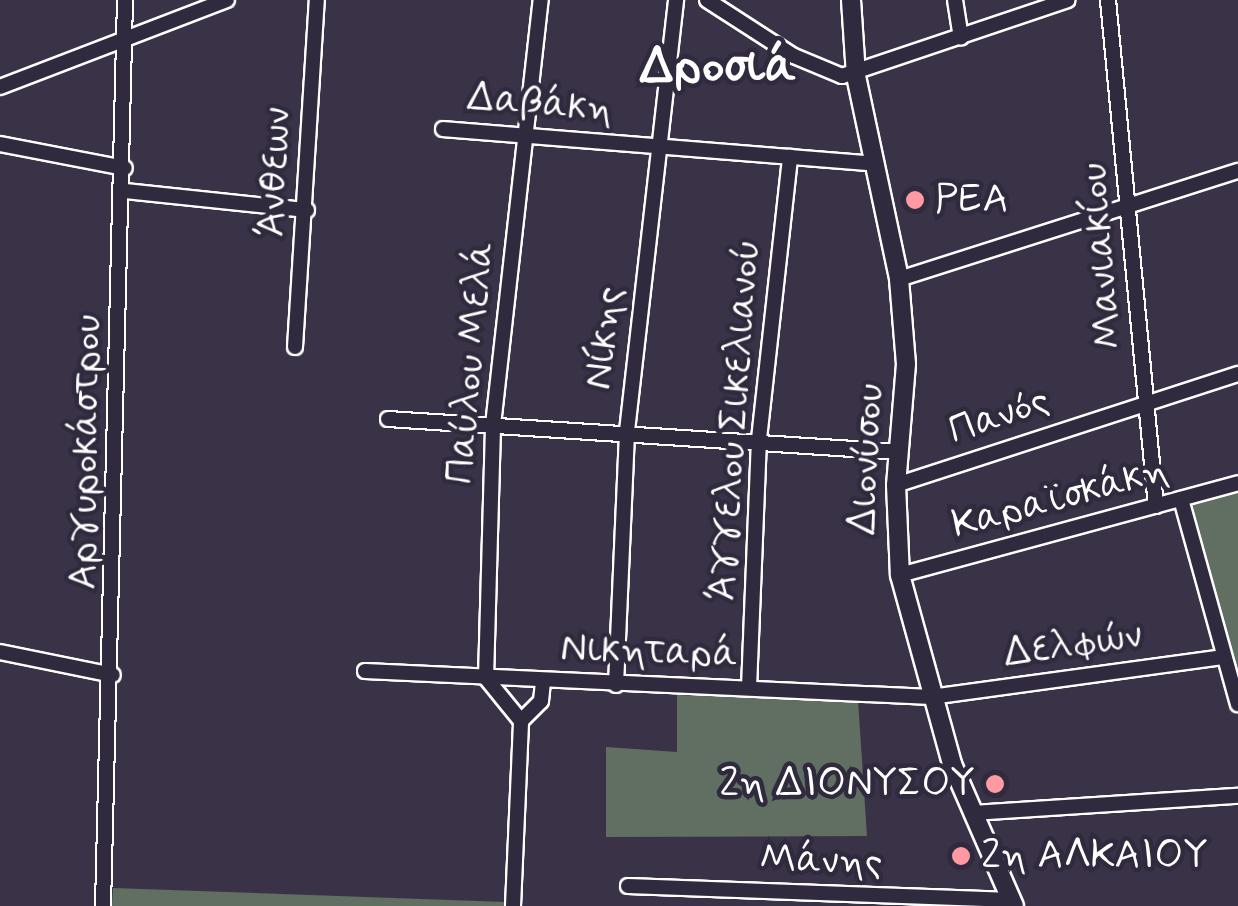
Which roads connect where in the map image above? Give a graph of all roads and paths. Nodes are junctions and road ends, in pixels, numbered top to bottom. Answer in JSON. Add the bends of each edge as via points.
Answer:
{"nodes":[{"id":1,"x":125,"y":0,"type":"edge"},
{"id":2,"x":227,"y":0,"type":"edge"},
{"id":3,"x":317,"y":0,"type":"edge"},
{"id":4,"x":541,"y":0,"type":"edge"},
{"id":5,"x":676,"y":0,"type":"edge"},
{"id":6,"x":707,"y":0,"type":"edge"},
{"id":7,"x":851,"y":0,"type":"edge"},
{"id":8,"x":956,"y":0,"type":"edge"},
{"id":9,"x":1068,"y":0,"type":"edge"},
{"id":10,"x":1108,"y":0,"type":"edge"},
{"id":11,"x":126,"y":37,"type":"junction"},
{"id":12,"x":961,"y":38,"type":"junction"},
{"id":13,"x":856,"y":76,"type":"junction"},
{"id":14,"x":0,"y":87,"type":"edge"},
{"id":15,"x":443,"y":129,"type":"dead end"},
{"id":16,"x":525,"y":136,"type":"junction"},
{"id":17,"x":0,"y":144,"type":"edge"},
{"id":18,"x":660,"y":146,"type":"junction"},
{"id":19,"x":790,"y":157,"type":"junction"},
{"id":20,"x":870,"y":163,"type":"junction"},
{"id":21,"x":124,"y":168,"type":"junction"},
{"id":22,"x":1238,"y":172,"type":"edge"},
{"id":23,"x":125,"y":192,"type":"junction"},
{"id":24,"x":1131,"y":202,"type":"junction"},
{"id":25,"x":307,"y":210,"type":"junction"},
{"id":26,"x":899,"y":279,"type":"junction"},
{"id":27,"x":295,"y":347,"type":"dead end"},
{"id":28,"x":1238,"y":374,"type":"edge"},
{"id":29,"x":1148,"y":399,"type":"junction"},
{"id":30,"x":388,"y":419,"type":"dead end"},
{"id":31,"x":494,"y":424,"type":"junction"},
{"id":32,"x":627,"y":432,"type":"junction"},
{"id":33,"x":759,"y":439,"type":"junction"},
{"id":34,"x":900,"y":452,"type":"junction"},
{"id":35,"x":1238,"y":483,"type":"edge"},
{"id":36,"x":896,"y":485,"type":"junction"},
{"id":37,"x":1180,"y":499,"type":"junction"},
{"id":38,"x":1156,"y":506,"type":"junction"},
{"id":39,"x":900,"y":575,"type":"junction"},
{"id":40,"x":0,"y":652,"type":"edge"},
{"id":41,"x":1224,"y":657,"type":"junction"},
{"id":42,"x":365,"y":671,"type":"dead end"},
{"id":43,"x":113,"y":676,"type":"junction"},
{"id":44,"x":486,"y":678,"type":"junction"},
{"id":45,"x":543,"y":681,"type":"junction"},
{"id":46,"x":616,"y":685,"type":"junction"},
{"id":47,"x":748,"y":688,"type":"junction"},
{"id":48,"x":931,"y":697,"type":"junction"},
{"id":49,"x":1238,"y":704,"type":"edge"},
{"id":50,"x":521,"y":721,"type":"junction"},
{"id":51,"x":1238,"y":796,"type":"edge"},
{"id":52,"x":972,"y":813,"type":"junction"},
{"id":53,"x":628,"y":886,"type":"dead end"},
{"id":54,"x":1013,"y":903,"type":"edge"},
{"id":55,"x":103,"y":906,"type":"edge"},
{"id":56,"x":513,"y":906,"type":"edge"}],
"edges":[{"from":1,"to":11,"type":"street","name":"Αργυροκάστρου"},
{"from":2,"to":11,"type":"street"},
{"from":3,"to":25,"type":"street","name":"Άνθεων"},
{"from":4,"to":16,"type":"street","name":"Παύλου Μελά"},
{"from":5,"to":18,"type":"street","name":"Νίκης"},
{"from":6,"to":13,"type":"street","via":[[794,56],[826,72]]},
{"from":7,"to":13,"type":"main road","name":"Διονύσου"},
{"from":8,"to":12,"type":"street"},
{"from":9,"to":12,"type":"street"},
{"from":10,"to":24,"type":"street","name":"Μανιακίου"},
{"from":11,"to":14,"type":"street"},
{"from":11,"to":21,"type":"street","name":"Αργυροκάστρου"},
{"from":12,"to":13,"type":"street"},
{"from":13,"to":20,"type":"main road","name":"Διονύσου"},
{"from":15,"to":16,"type":"street","name":"Δαβάκη"},
{"from":16,"to":18,"type":"street","name":"Δαβάκη"},
{"from":16,"to":31,"type":"street","name":"Παύλου Μελά"},
{"from":17,"to":21,"type":"street"},
{"from":18,"to":19,"type":"street","name":"Δαβάκη"},
{"from":18,"to":32,"type":"street","name":"Νίκης"},
{"from":19,"to":20,"type":"street","name":"Δαβάκη"},
{"from":19,"to":33,"type":"street","name":"Άγγελου Σικελιανού"},
{"from":20,"to":26,"type":"main road","name":"Διονύσου"},
{"from":21,"to":23,"type":"street","name":"Αργυροκάστρου"},
{"from":22,"to":24,"type":"street"},
{"from":23,"to":25,"type":"street"},
{"from":23,"to":43,"type":"street","name":"Αργυροκάστρου"},
{"from":24,"to":26,"type":"street"},
{"from":24,"to":29,"type":"street","name":"Μανιακίου"},
{"from":25,"to":27,"type":"street","name":"Άνθεων"},
{"from":26,"to":34,"type":"main road","name":"Διονύσου","via":[[906,364]]},
{"from":28,"to":29,"type":"street","name":"Πανός"},
{"from":29,"to":36,"type":"street","name":"Πανός"},
{"from":29,"to":38,"type":"street","name":"Μανιακίου"},
{"from":30,"to":31,"type":"street"},
{"from":31,"to":32,"type":"street"},
{"from":31,"to":44,"type":"street","name":"Παύλου Μελά"},
{"from":32,"to":33,"type":"street"},
{"from":32,"to":46,"type":"street","name":"Νίκης"},
{"from":33,"to":34,"type":"street"},
{"from":33,"to":47,"type":"street","name":"Άγγελου Σικελιανού"},
{"from":34,"to":36,"type":"main road","name":"Διονύσου"},
{"from":35,"to":37,"type":"street","name":"Καραϊσκάκη"},
{"from":36,"to":39,"type":"main road","name":"Διονύσου"},
{"from":37,"to":38,"type":"street","name":"Καραϊσκάκη"},
{"from":37,"to":41,"type":"street"},
{"from":38,"to":39,"type":"street","name":"Καραϊσκάκη"},
{"from":39,"to":48,"type":"main road","name":"Διονύσου"},
{"from":40,"to":43,"type":"street"},
{"from":41,"to":48,"type":"street","name":"Δελφών"},
{"from":41,"to":49,"type":"street"},
{"from":42,"to":44,"type":"street","name":"Νικηταρά"},
{"from":43,"to":55,"type":"street","name":"Αργυροκάστρου"},
{"from":44,"to":45,"type":"street","name":"Νικηταρά"},
{"from":44,"to":50,"type":"street"},
{"from":45,"to":46,"type":"street","name":"Νικηταρά"},
{"from":45,"to":50,"type":"street","via":[[540,702]]},
{"from":46,"to":47,"type":"street","name":"Νικηταρά"},
{"from":47,"to":48,"type":"street","name":"Νικηταρά"},
{"from":48,"to":52,"type":"main road","name":"Διονύσου"},
{"from":50,"to":56,"type":"street"},
{"from":51,"to":52,"type":"street"},
{"from":52,"to":54,"type":"main road","name":"Διονύσου"},
{"from":53,"to":54,"type":"street","name":"Μάνης"}]}
